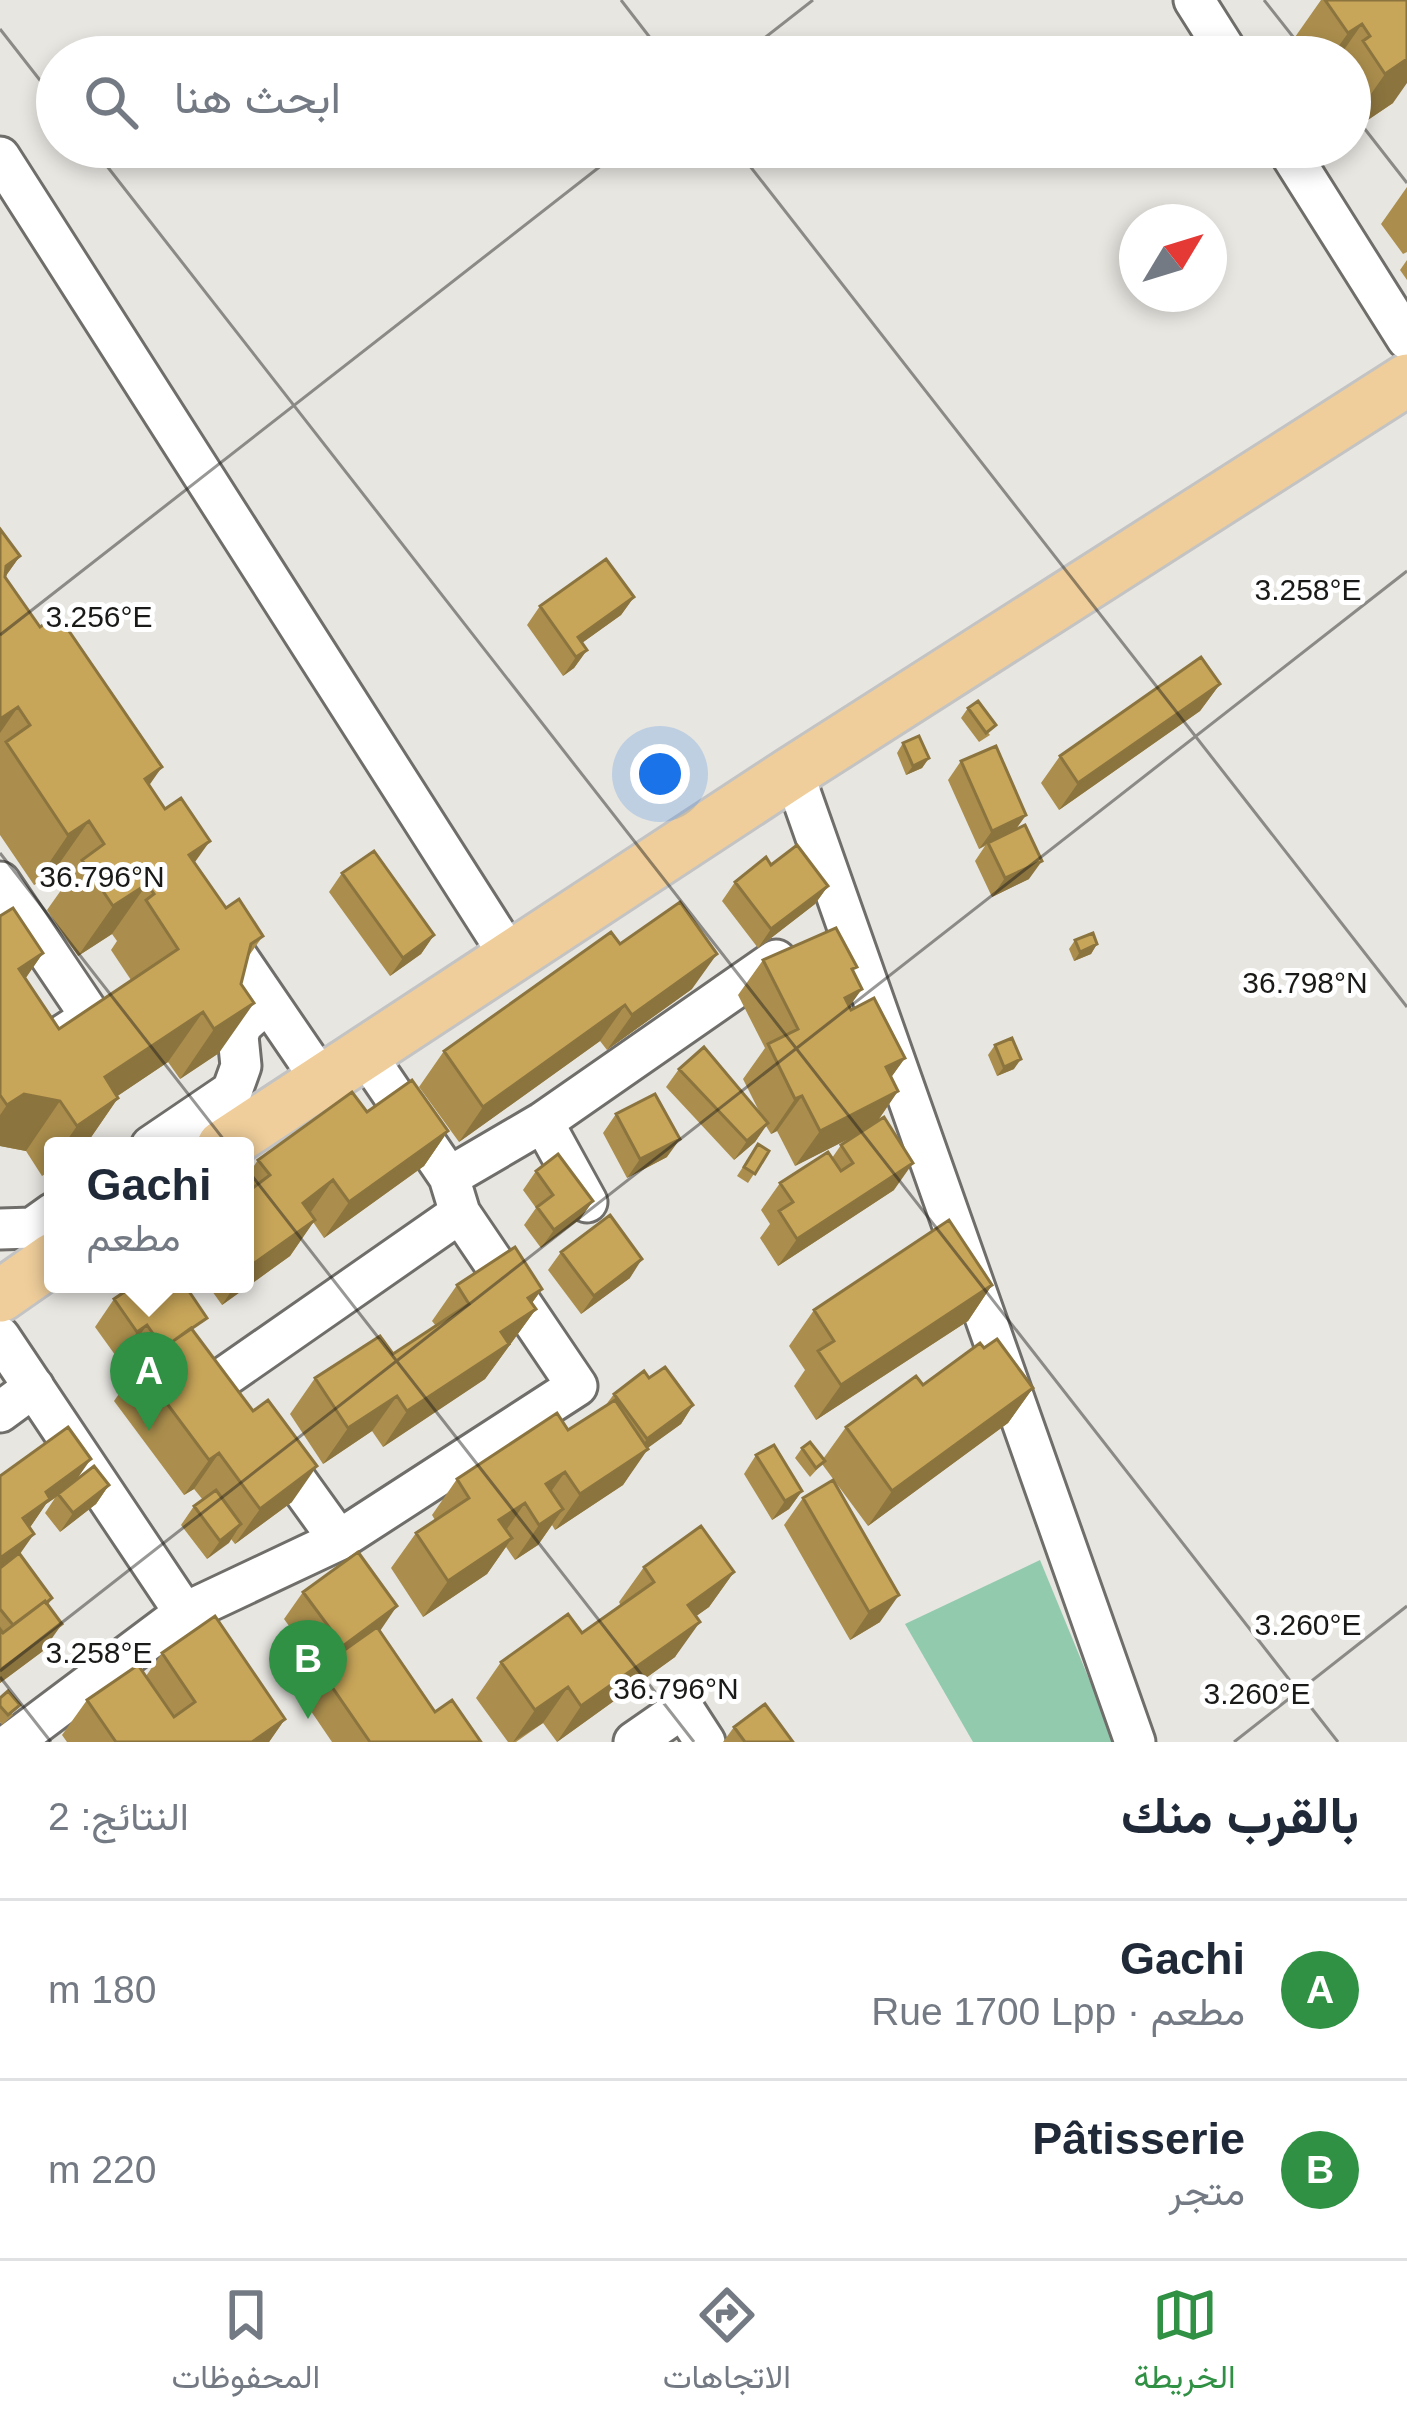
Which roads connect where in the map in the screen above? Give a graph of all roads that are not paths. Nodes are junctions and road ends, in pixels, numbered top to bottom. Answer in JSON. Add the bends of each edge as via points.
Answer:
{"nodes":[{"id":1,"x":1194,"y":0,"type":"edge"},
{"id":2,"x":1217,"y":36,"type":"edge"},
{"id":3,"x":0,"y":157,"type":"edge"},
{"id":4,"x":1299,"y":168,"type":"edge"},
{"id":5,"x":1407,"y":339,"type":"edge"},
{"id":6,"x":1407,"y":380,"type":"edge"},
{"id":7,"x":793,"y":772,"type":"junction"},
{"id":8,"x":0,"y":882,"type":"edge"},
{"id":9,"x":201,"y":904,"type":"edge"},
{"id":10,"x":511,"y":958,"type":"junction"},
{"id":11,"x":776,"y":960,"type":"edge"},
{"id":12,"x":0,"y":989,"type":"edge"},
{"id":13,"x":268,"y":1002,"type":"junction"},
{"id":14,"x":364,"y":1052,"type":"junction"},
{"id":15,"x":322,"y":1081,"type":"junction"},
{"id":16,"x":543,"y":1122,"type":"junction"},
{"id":17,"x":165,"y":1137,"type":"edge"},
{"id":18,"x":237,"y":1137,"type":"edge"},
{"id":19,"x":454,"y":1195,"type":"junction"},
{"id":20,"x":587,"y":1202,"type":"edge"},
{"id":21,"x":44,"y":1220,"type":"edge"},
{"id":22,"x":0,"y":1229,"type":"edge"},
{"id":23,"x":44,"y":1265,"type":"edge"},
{"id":24,"x":0,"y":1296,"type":"edge"},
{"id":25,"x":0,"y":1337,"type":"edge"},
{"id":26,"x":198,"y":1341,"type":"edge"},
{"id":27,"x":223,"y":1378,"type":"junction"},
{"id":28,"x":34,"y":1388,"type":"junction"},
{"id":29,"x":0,"y":1412,"type":"edge"},
{"id":30,"x":339,"y":1540,"type":"junction"},
{"id":31,"x":184,"y":1613,"type":"junction"},
{"id":32,"x":222,"y":1668,"type":"edge"},
{"id":33,"x":12,"y":1742,"type":"edge"},
{"id":34,"x":634,"y":1742,"type":"edge"},
{"id":35,"x":705,"y":1742,"type":"edge"},
{"id":36,"x":1135,"y":1742,"type":"edge"}],
"edges":[{"from":1,"to":2,"type":"street"},
{"from":3,"to":10,"type":"street"},
{"from":4,"to":5,"type":"street"},
{"from":6,"to":7,"type":"main road"},
{"from":7,"to":10,"type":"main road"},
{"from":7,"to":36,"type":"street"},
{"from":8,"to":12,"type":"street","via":[[91,1017],[40,1050]]},
{"from":9,"to":13,"type":"street"},
{"from":10,"to":14,"type":"main road"},
{"from":11,"to":16,"type":"street"},
{"from":13,"to":15,"type":"street"},
{"from":13,"to":17,"type":"street","via":[[242,1025],[232,1091]]},
{"from":14,"to":15,"type":"main road"},
{"from":14,"to":19,"type":"street"},
{"from":15,"to":18,"type":"main road"},
{"from":16,"to":19,"type":"street"},
{"from":16,"to":20,"type":"street"},
{"from":19,"to":27,"type":"street"},
{"from":19,"to":30,"type":"street","via":[[577,1386]]},
{"from":21,"to":22,"type":"street"},
{"from":23,"to":24,"type":"main road"},
{"from":25,"to":28,"type":"street"},
{"from":26,"to":27,"type":"street"},
{"from":27,"to":30,"type":"street"},
{"from":28,"to":29,"type":"street"},
{"from":28,"to":31,"type":"street"},
{"from":30,"to":31,"type":"street"},
{"from":31,"to":32,"type":"street"},
{"from":31,"to":33,"type":"street"},
{"from":34,"to":35,"type":"street","via":[[683,1708]]}]}
